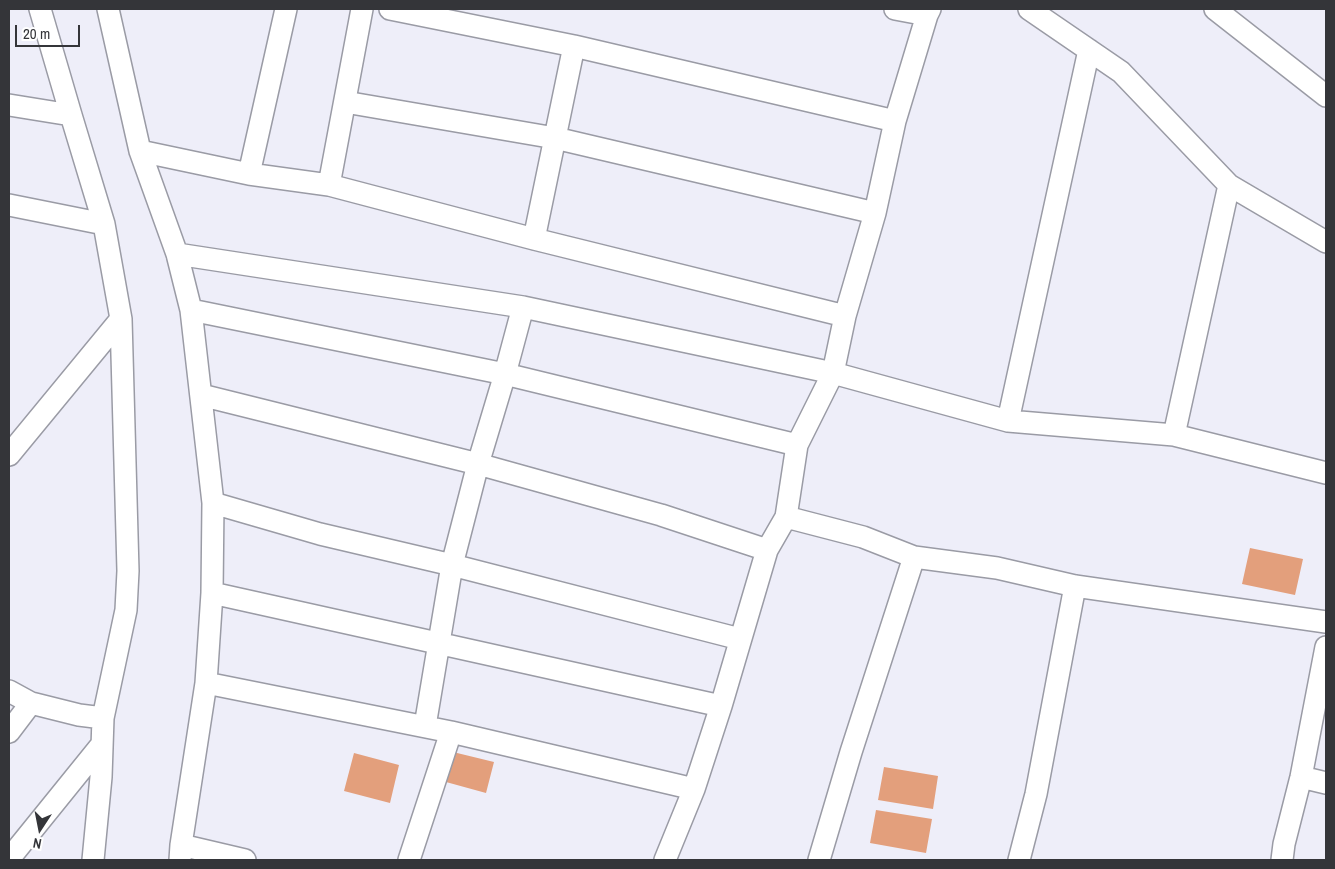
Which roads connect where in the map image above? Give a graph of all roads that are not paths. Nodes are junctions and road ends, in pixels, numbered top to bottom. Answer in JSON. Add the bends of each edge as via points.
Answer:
{"nodes":[{"id":1,"x":40,"y":9,"type":"edge"},
{"id":2,"x":108,"y":9,"type":"edge"},
{"id":3,"x":286,"y":9,"type":"edge"},
{"id":4,"x":362,"y":9,"type":"edge"},
{"id":5,"x":390,"y":9,"type":"edge"},
{"id":6,"x":895,"y":9,"type":"edge"},
{"id":7,"x":1030,"y":9,"type":"edge"},
{"id":8,"x":1215,"y":9,"type":"edge"},
{"id":9,"x":929,"y":12,"type":"edge"},
{"id":10,"x":574,"y":46,"type":"junction"},
{"id":11,"x":1089,"y":50,"type":"junction"},
{"id":12,"x":1326,"y":96,"type":"edge"},
{"id":13,"x":345,"y":102,"type":"junction"},
{"id":14,"x":9,"y":105,"type":"edge"},
{"id":15,"x":71,"y":116,"type":"junction"},
{"id":16,"x":895,"y":121,"type":"junction"},
{"id":17,"x":555,"y":138,"type":"junction"},
{"id":18,"x":140,"y":151,"type":"junction"},
{"id":19,"x":249,"y":174,"type":"junction"},
{"id":20,"x":329,"y":185,"type":"junction"},
{"id":21,"x":1229,"y":185,"type":"junction"},
{"id":22,"x":10,"y":208,"type":"edge"},
{"id":23,"x":875,"y":213,"type":"junction"},
{"id":24,"x":104,"y":224,"type":"junction"},
{"id":25,"x":534,"y":238,"type":"junction"},
{"id":26,"x":1326,"y":242,"type":"edge"},
{"id":27,"x":177,"y":254,"type":"junction"},
{"id":28,"x":523,"y":307,"type":"junction"},
{"id":29,"x":191,"y":310,"type":"junction"},
{"id":30,"x":845,"y":316,"type":"junction"},
{"id":31,"x":121,"y":319,"type":"junction"},
{"id":32,"x":833,"y":373,"type":"junction"},
{"id":33,"x":505,"y":374,"type":"junction"},
{"id":34,"x":201,"y":395,"type":"junction"},
{"id":35,"x":1008,"y":421,"type":"junction"},
{"id":36,"x":1174,"y":435,"type":"junction"},
{"id":37,"x":797,"y":445,"type":"junction"},
{"id":38,"x":9,"y":455,"type":"edge"},
{"id":39,"x":478,"y":464,"type":"junction"},
{"id":40,"x":1326,"y":473,"type":"edge"},
{"id":41,"x":213,"y":502,"type":"junction"},
{"id":42,"x":786,"y":517,"type":"junction"},
{"id":43,"x":767,"y":550,"type":"junction"},
{"id":44,"x":914,"y":557,"type":"junction"},
{"id":45,"x":452,"y":565,"type":"junction"},
{"id":46,"x":1075,"y":586,"type":"junction"},
{"id":47,"x":212,"y":593,"type":"junction"},
{"id":48,"x":1326,"y":622,"type":"edge"},
{"id":49,"x":740,"y":639,"type":"junction"},
{"id":50,"x":439,"y":643,"type":"junction"},
{"id":51,"x":1326,"y":647,"type":"edge"},
{"id":52,"x":206,"y":683,"type":"junction"},
{"id":53,"x":9,"y":691,"type":"edge"},
{"id":54,"x":31,"y":703,"type":"junction"},
{"id":55,"x":721,"y":706,"type":"junction"},
{"id":56,"x":103,"y":718,"type":"junction"},
{"id":57,"x":425,"y":726,"type":"junction"},
{"id":58,"x":9,"y":732,"type":"edge"},
{"id":59,"x":451,"y":732,"type":"junction"},
{"id":60,"x":102,"y":744,"type":"junction"},
{"id":61,"x":1301,"y":777,"type":"junction"},
{"id":62,"x":1326,"y":783,"type":"edge"},
{"id":63,"x":694,"y":788,"type":"junction"},
{"id":64,"x":181,"y":853,"type":"edge"},
{"id":65,"x":9,"y":859,"type":"edge"},
{"id":66,"x":93,"y":860,"type":"edge"},
{"id":67,"x":245,"y":860,"type":"edge"},
{"id":68,"x":409,"y":860,"type":"edge"},
{"id":69,"x":665,"y":860,"type":"edge"},
{"id":70,"x":819,"y":860,"type":"edge"},
{"id":71,"x":1019,"y":860,"type":"edge"},
{"id":72,"x":1282,"y":860,"type":"edge"}],
"edges":[{"from":1,"to":15,"type":"street"},
{"from":2,"to":18,"type":"street"},
{"from":3,"to":19,"type":"street"},
{"from":4,"to":13,"type":"street"},
{"from":5,"to":10,"type":"street"},
{"from":6,"to":9,"type":"street"},
{"from":7,"to":11,"type":"street"},
{"from":8,"to":12,"type":"street"},
{"from":9,"to":16,"type":"street"},
{"from":10,"to":16,"type":"street"},
{"from":10,"to":17,"type":"street"},
{"from":11,"to":21,"type":"street","via":[[1122,72]]},
{"from":11,"to":35,"type":"street"},
{"from":13,"to":17,"type":"street"},
{"from":13,"to":20,"type":"street"},
{"from":14,"to":15,"type":"street"},
{"from":15,"to":24,"type":"street"},
{"from":16,"to":23,"type":"street"},
{"from":17,"to":23,"type":"street"},
{"from":17,"to":25,"type":"street"},
{"from":18,"to":19,"type":"street"},
{"from":18,"to":27,"type":"street"},
{"from":19,"to":20,"type":"street"},
{"from":20,"to":25,"type":"street"},
{"from":21,"to":26,"type":"street"},
{"from":21,"to":36,"type":"street"},
{"from":22,"to":24,"type":"street"},
{"from":23,"to":30,"type":"street"},
{"from":24,"to":31,"type":"street"},
{"from":25,"to":30,"type":"street"},
{"from":27,"to":28,"type":"street"},
{"from":27,"to":29,"type":"street"},
{"from":28,"to":32,"type":"street"},
{"from":28,"to":33,"type":"street"},
{"from":29,"to":33,"type":"street"},
{"from":29,"to":34,"type":"street"},
{"from":30,"to":32,"type":"street"},
{"from":31,"to":38,"type":"street"},
{"from":31,"to":56,"type":"street","via":[[128,571],[126,610]]},
{"from":32,"to":35,"type":"street"},
{"from":32,"to":37,"type":"street"},
{"from":33,"to":37,"type":"street"},
{"from":33,"to":39,"type":"street"},
{"from":34,"to":39,"type":"street"},
{"from":34,"to":41,"type":"street"},
{"from":35,"to":36,"type":"street"},
{"from":36,"to":40,"type":"street"},
{"from":37,"to":42,"type":"street"},
{"from":39,"to":43,"type":"street","via":[[661,515]]},
{"from":39,"to":45,"type":"street"},
{"from":41,"to":45,"type":"street","via":[[320,534]]},
{"from":41,"to":47,"type":"street"},
{"from":42,"to":43,"type":"street"},
{"from":42,"to":44,"type":"street","via":[[863,537]]},
{"from":43,"to":49,"type":"street"},
{"from":44,"to":46,"type":"street","via":[[997,568]]},
{"from":44,"to":70,"type":"street","via":[[850,752]]},
{"from":45,"to":49,"type":"street"},
{"from":45,"to":50,"type":"street"},
{"from":46,"to":48,"type":"street"},
{"from":46,"to":71,"type":"street","via":[[1036,794]]},
{"from":47,"to":50,"type":"street"},
{"from":47,"to":52,"type":"street"},
{"from":49,"to":55,"type":"street"},
{"from":50,"to":55,"type":"street"},
{"from":50,"to":57,"type":"street"},
{"from":51,"to":61,"type":"street"},
{"from":52,"to":57,"type":"street"},
{"from":52,"to":64,"type":"street"},
{"from":53,"to":54,"type":"street"},
{"from":54,"to":56,"type":"street"},
{"from":54,"to":58,"type":"street"},
{"from":55,"to":63,"type":"street"},
{"from":56,"to":60,"type":"street"},
{"from":57,"to":59,"type":"street"},
{"from":59,"to":63,"type":"street"},
{"from":59,"to":68,"type":"street"},
{"from":60,"to":65,"type":"street"},
{"from":60,"to":66,"type":"street"},
{"from":61,"to":62,"type":"street"},
{"from":61,"to":72,"type":"street"},
{"from":63,"to":69,"type":"street"},
{"from":64,"to":67,"type":"street"}]}
